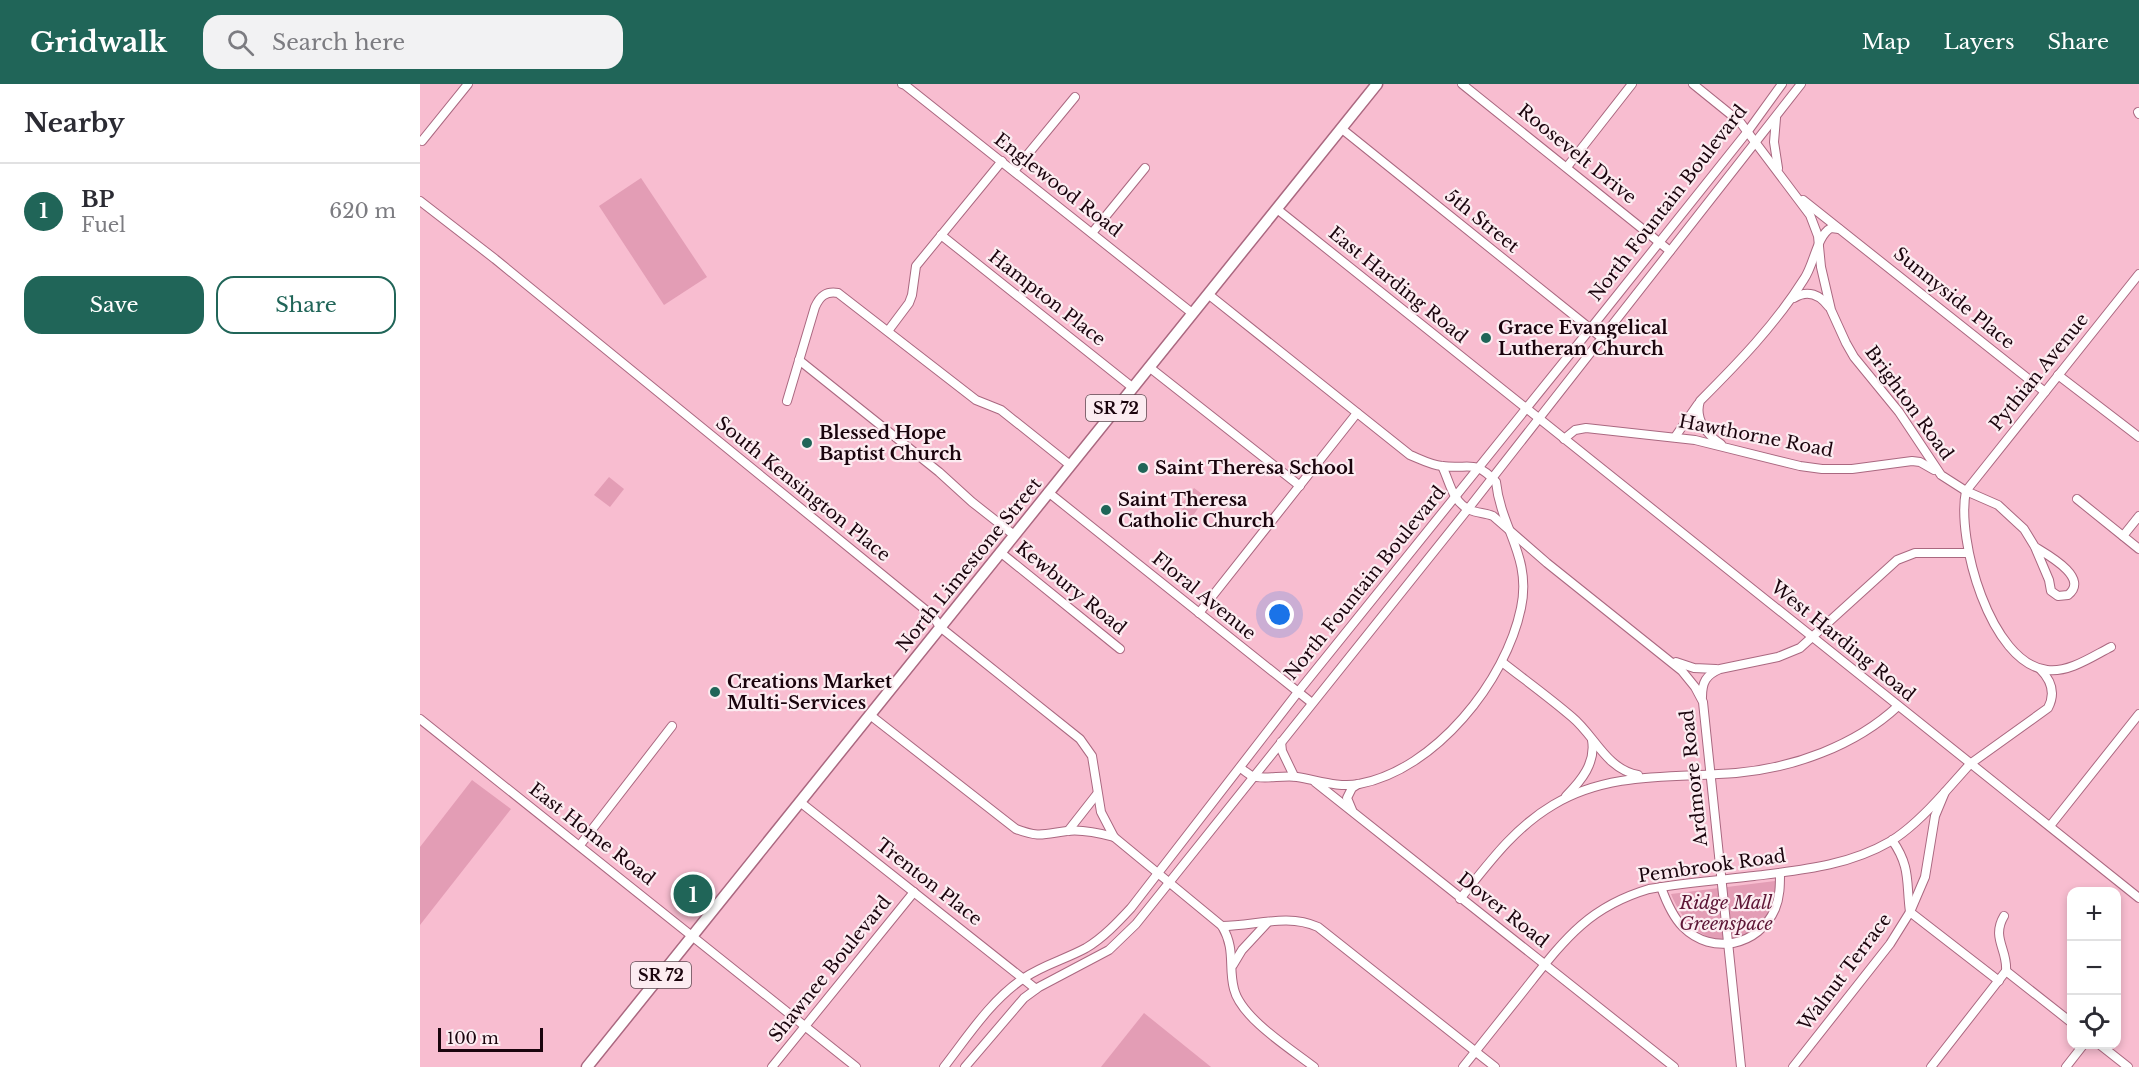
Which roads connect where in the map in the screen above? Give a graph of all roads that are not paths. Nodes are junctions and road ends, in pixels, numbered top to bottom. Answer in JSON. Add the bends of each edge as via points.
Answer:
{"nodes":[{"id":1,"x":468,"y":84,"type":"edge"},
{"id":2,"x":902,"y":84,"type":"edge"},
{"id":3,"x":1377,"y":84,"type":"edge"},
{"id":4,"x":1462,"y":84,"type":"edge"},
{"id":5,"x":1632,"y":84,"type":"edge"},
{"id":6,"x":1693,"y":84,"type":"edge"},
{"id":7,"x":1782,"y":84,"type":"edge"},
{"id":8,"x":1801,"y":84,"type":"edge"},
{"id":9,"x":1075,"y":96,"type":"dead end"},
{"id":10,"x":1778,"y":114,"type":"junction"},
{"id":11,"x":1342,"y":129,"type":"junction"},
{"id":12,"x":1748,"y":131,"type":"junction"},
{"id":13,"x":422,"y":141,"type":"dead end"},
{"id":14,"x":1755,"y":143,"type":"junction"},
{"id":15,"x":1002,"y":161,"type":"junction"},
{"id":16,"x":1567,"y":166,"type":"junction"},
{"id":17,"x":1145,"y":168,"type":"dead end"},
{"id":18,"x":1014,"y":171,"type":"junction"},
{"id":19,"x":1779,"y":171,"type":"junction"},
{"id":20,"x":1793,"y":191,"type":"junction"},
{"id":21,"x":420,"y":201,"type":"edge"},
{"id":22,"x":1276,"y":209,"type":"junction"},
{"id":23,"x":1843,"y":231,"type":"junction"},
{"id":24,"x":1092,"y":233,"type":"junction"},
{"id":25,"x":941,"y":235,"type":"junction"},
{"id":26,"x":1659,"y":242,"type":"junction"},
{"id":27,"x":1819,"y":245,"type":"junction"},
{"id":28,"x":1670,"y":251,"type":"junction"},
{"id":29,"x":2139,"y":274,"type":"edge"},
{"id":30,"x":1208,"y":294,"type":"junction"},
{"id":31,"x":1789,"y":302,"type":"junction"},
{"id":32,"x":1831,"y":310,"type":"junction"},
{"id":33,"x":1192,"y":313,"type":"junction"},
{"id":34,"x":1591,"y":328,"type":"junction"},
{"id":35,"x":888,"y":331,"type":"junction"},
{"id":36,"x":1602,"y":338,"type":"junction"},
{"id":37,"x":799,"y":360,"type":"junction"},
{"id":38,"x":1149,"y":367,"type":"junction"},
{"id":39,"x":2058,"y":375,"type":"junction"},
{"id":40,"x":1132,"y":387,"type":"junction"},
{"id":41,"x":2045,"y":392,"type":"junction"},
{"id":42,"x":788,"y":401,"type":"dead end"},
{"id":43,"x":1700,"y":401,"type":"junction"},
{"id":44,"x":1526,"y":410,"type":"junction"},
{"id":45,"x":1357,"y":413,"type":"junction"},
{"id":46,"x":1539,"y":419,"type":"junction"},
{"id":47,"x":1675,"y":437,"type":"junction"},
{"id":48,"x":2139,"y":437,"type":"edge"},
{"id":49,"x":1564,"y":440,"type":"junction"},
{"id":50,"x":1730,"y":448,"type":"junction"},
{"id":51,"x":1070,"y":465,"type":"junction"},
{"id":52,"x":1442,"y":466,"type":"junction"},
{"id":53,"x":1479,"y":466,"type":"junction"},
{"id":54,"x":1941,"y":475,"type":"junction"},
{"id":55,"x":1492,"y":478,"type":"junction"},
{"id":56,"x":1299,"y":486,"type":"junction"},
{"id":57,"x":1966,"y":491,"type":"junction"},
{"id":58,"x":1048,"y":492,"type":"junction"},
{"id":59,"x":1455,"y":498,"type":"junction"},
{"id":60,"x":2077,"y":499,"type":"dead end"},
{"id":61,"x":1468,"y":509,"type":"junction"},
{"id":62,"x":2139,"y":516,"type":"edge"},
{"id":63,"x":1509,"y":530,"type":"junction"},
{"id":64,"x":1014,"y":535,"type":"junction"},
{"id":65,"x":2123,"y":536,"type":"junction"},
{"id":66,"x":2035,"y":547,"type":"junction"},
{"id":67,"x":2139,"y":549,"type":"edge"},
{"id":68,"x":1000,"y":552,"type":"junction"},
{"id":69,"x":1968,"y":553,"type":"junction"},
{"id":70,"x":1199,"y":613,"type":"junction"},
{"id":71,"x":940,"y":627,"type":"junction"},
{"id":72,"x":1813,"y":638,"type":"junction"},
{"id":73,"x":2111,"y":647,"type":"dead end"},
{"id":74,"x":1120,"y":649,"type":"dead end"},
{"id":75,"x":1668,"y":659,"type":"junction"},
{"id":76,"x":1502,"y":662,"type":"junction"},
{"id":77,"x":2040,"y":668,"type":"junction"},
{"id":78,"x":1720,"y":669,"type":"junction"},
{"id":79,"x":1298,"y":692,"type":"junction"},
{"id":80,"x":1703,"y":702,"type":"junction"},
{"id":81,"x":1312,"y":703,"type":"junction"},
{"id":82,"x":1898,"y":706,"type":"junction"},
{"id":83,"x":2139,"y":714,"type":"edge"},
{"id":84,"x":870,"y":715,"type":"junction"},
{"id":85,"x":420,"y":719,"type":"edge"},
{"id":86,"x":672,"y":726,"type":"dead end"},
{"id":87,"x":1591,"y":737,"type":"junction"},
{"id":88,"x":1281,"y":742,"type":"junction"},
{"id":89,"x":1970,"y":764,"type":"junction"},
{"id":90,"x":1240,"y":768,"type":"junction"},
{"id":91,"x":1711,"y":774,"type":"junction"},
{"id":92,"x":1294,"y":776,"type":"junction"},
{"id":93,"x":1253,"y":777,"type":"junction"},
{"id":94,"x":1647,"y":777,"type":"junction"},
{"id":95,"x":1312,"y":780,"type":"junction"},
{"id":96,"x":1359,"y":784,"type":"junction"},
{"id":97,"x":1945,"y":792,"type":"junction"},
{"id":98,"x":1097,"y":794,"type":"junction"},
{"id":99,"x":1561,"y":801,"type":"junction"},
{"id":100,"x":800,"y":802,"type":"junction"},
{"id":101,"x":1353,"y":812,"type":"junction"},
{"id":102,"x":2050,"y":826,"type":"junction"},
{"id":103,"x":1068,"y":831,"type":"junction"},
{"id":104,"x":1114,"y":837,"type":"junction"},
{"id":105,"x":1892,"y":840,"type":"junction"},
{"id":106,"x":579,"y":845,"type":"junction"},
{"id":107,"x":1158,"y":873,"type":"junction"},
{"id":108,"x":1780,"y":873,"type":"junction"},
{"id":109,"x":1722,"y":879,"type":"junction"},
{"id":110,"x":1170,"y":882,"type":"junction"},
{"id":111,"x":1660,"y":887,"type":"junction"},
{"id":112,"x":914,"y":892,"type":"junction"},
{"id":113,"x":2139,"y":898,"type":"edge"},
{"id":114,"x":1460,"y":899,"type":"junction"},
{"id":115,"x":1910,"y":912,"type":"junction"},
{"id":116,"x":2004,"y":916,"type":"dead end"},
{"id":117,"x":1268,"y":922,"type":"junction"},
{"id":118,"x":1222,"y":926,"type":"junction"},
{"id":119,"x":693,"y":936,"type":"junction"},
{"id":120,"x":1728,"y":945,"type":"junction"},
{"id":121,"x":1545,"y":964,"type":"junction"},
{"id":122,"x":1233,"y":966,"type":"junction"},
{"id":123,"x":2006,"y":971,"type":"junction"},
{"id":124,"x":1023,"y":978,"type":"junction"},
{"id":125,"x":1999,"y":981,"type":"junction"},
{"id":126,"x":1036,"y":989,"type":"junction"},
{"id":127,"x":2067,"y":1019,"type":"edge"},
{"id":128,"x":805,"y":1026,"type":"junction"},
{"id":129,"x":2080,"y":1049,"type":"edge"},
{"id":130,"x":2105,"y":1049,"type":"edge"},
{"id":131,"x":1475,"y":1051,"type":"junction"},
{"id":132,"x":587,"y":1067,"type":"edge"},
{"id":133,"x":772,"y":1067,"type":"edge"},
{"id":134,"x":856,"y":1067,"type":"edge"},
{"id":135,"x":944,"y":1067,"type":"edge"},
{"id":136,"x":965,"y":1067,"type":"edge"},
{"id":137,"x":1314,"y":1067,"type":"edge"},
{"id":138,"x":1463,"y":1067,"type":"edge"},
{"id":139,"x":1495,"y":1067,"type":"edge"},
{"id":140,"x":1674,"y":1067,"type":"edge"},
{"id":141,"x":1741,"y":1067,"type":"edge"},
{"id":142,"x":1793,"y":1067,"type":"edge"},
{"id":143,"x":1931,"y":1067,"type":"edge"},
{"id":144,"x":2066,"y":1067,"type":"edge"},
{"id":145,"x":2128,"y":1067,"type":"edge"}],
"edges":[{"from":1,"to":13,"type":"street"},
{"from":2,"to":15,"type":"street","name":"Englewood Road"},
{"from":3,"to":11,"type":"main road","name":"North Limestone Street","number":"SR 72"},
{"from":4,"to":16,"type":"street","name":"Roosevelt Drive"},
{"from":5,"to":16,"type":"street"},
{"from":6,"to":12,"type":"street","name":"Brighton Road"},
{"from":7,"to":12,"type":"street","name":"North Fountain Boulevard"},
{"from":8,"to":10,"type":"street","name":"North Fountain Boulevard"},
{"from":9,"to":18,"type":"street"},
{"from":10,"to":14,"type":"street","name":"North Fountain Boulevard"},
{"from":10,"to":19,"type":"street","via":[[1773,142]]},
{"from":11,"to":22,"type":"main road","name":"North Limestone Street","number":"SR 72"},
{"from":11,"to":34,"type":"street","name":"5th Street"},
{"from":12,"to":14,"type":"street","name":"Brighton Road"},
{"from":12,"to":26,"type":"street","name":"North Fountain Boulevard"},
{"from":14,"to":19,"type":"street","name":"Brighton Road"},
{"from":14,"to":28,"type":"street","name":"North Fountain Boulevard"},
{"from":15,"to":18,"type":"street","name":"Englewood Road"},
{"from":15,"to":25,"type":"street"},
{"from":16,"to":26,"type":"street","name":"Roosevelt Drive"},
{"from":17,"to":24,"type":"street"},
{"from":18,"to":24,"type":"street","name":"Englewood Road"},
{"from":19,"to":20,"type":"street","name":"Brighton Road"},
{"from":20,"to":23,"type":"street","name":"Sunnyside Place"},
{"from":20,"to":27,"type":"street","name":"Brighton Road","via":[[1815,225]]},
{"from":21,"to":71,"type":"street","name":"South Kensington Place","via":[[933,616]]},
{"from":22,"to":30,"type":"main road","name":"North Limestone Street","number":"SR 72"},
{"from":22,"to":44,"type":"street","name":"East Harding Road"},
{"from":23,"to":27,"type":"street","via":[[1827,230]]},
{"from":23,"to":41,"type":"street","name":"Sunnyside Place"},
{"from":24,"to":33,"type":"street","name":"Englewood Road"},
{"from":25,"to":35,"type":"street","via":[[916,266],[909,303]]},
{"from":25,"to":40,"type":"street","name":"Hampton Place"},
{"from":26,"to":28,"type":"street","name":"Roosevelt Drive"},
{"from":26,"to":34,"type":"street","name":"North Fountain Boulevard"},
{"from":27,"to":31,"type":"street"},
{"from":27,"to":32,"type":"street","name":"Brighton Road"},
{"from":28,"to":36,"type":"street","name":"North Fountain Boulevard"},
{"from":29,"to":39,"type":"street","name":"Pythian Avenue"},
{"from":30,"to":33,"type":"main road","name":"North Limestone Street","number":"SR 72"},
{"from":30,"to":45,"type":"street"},
{"from":31,"to":32,"type":"street","via":[[1801,294],[1814,294]]},
{"from":31,"to":43,"type":"street","via":[[1759,341]]},
{"from":32,"to":54,"type":"street","name":"Brighton Road","via":[[1854,357],[1899,412]]},
{"from":33,"to":38,"type":"main road","name":"North Limestone Street","number":"SR 72"},
{"from":34,"to":36,"type":"street","name":"5th Street"},
{"from":34,"to":44,"type":"street","name":"North Fountain Boulevard"},
{"from":35,"to":37,"type":"street","via":[[838,293],[830,292],[818,299],[814,307]]},
{"from":35,"to":51,"type":"street","via":[[976,400],[1001,410]]},
{"from":36,"to":46,"type":"street","name":"North Fountain Boulevard"},
{"from":37,"to":42,"type":"street"},
{"from":37,"to":64,"type":"street"},
{"from":38,"to":40,"type":"main road","name":"North Limestone Street","number":"SR 72"},
{"from":38,"to":56,"type":"street"},
{"from":39,"to":41,"type":"street","name":"Pythian Avenue"},
{"from":39,"to":48,"type":"street"},
{"from":40,"to":51,"type":"main road","name":"North Limestone Street","number":"SR 72"},
{"from":41,"to":57,"type":"street","name":"Pythian Avenue"},
{"from":43,"to":47,"type":"street"},
{"from":43,"to":50,"type":"street","via":[[1698,411],[1704,428],[1713,439]]},
{"from":44,"to":46,"type":"street","name":"West Harding Road"},
{"from":44,"to":53,"type":"street","name":"North Fountain Boulevard"},
{"from":45,"to":52,"type":"street","via":[[1410,455]]},
{"from":45,"to":56,"type":"street"},
{"from":46,"to":49,"type":"street","name":"West Harding Road"},
{"from":46,"to":55,"type":"street","name":"North Fountain Boulevard"},
{"from":47,"to":49,"type":"street","name":"Hawthorne Road","via":[[1586,428],[1575,430]]},
{"from":47,"to":50,"type":"street","name":"Hawthorne Road"},
{"from":49,"to":72,"type":"street","name":"West Harding Road"},
{"from":50,"to":54,"type":"street","name":"Hawthorne Road","via":[[1822,469],[1920,462]]},
{"from":51,"to":58,"type":"main road","name":"North Limestone Street","number":"SR 72"},
{"from":52,"to":53,"type":"street"},
{"from":52,"to":59,"type":"street"},
{"from":53,"to":55,"type":"street"},
{"from":53,"to":59,"type":"street","name":"North Fountain Boulevard"},
{"from":54,"to":57,"type":"street","name":"Brighton Road"},
{"from":55,"to":61,"type":"street","name":"North Fountain Boulevard"},
{"from":55,"to":63,"type":"street"},
{"from":56,"to":70,"type":"street"},
{"from":57,"to":66,"type":"street","name":"Brighton Road","via":[[2006,510]]},
{"from":57,"to":69,"type":"street"},
{"from":58,"to":64,"type":"main road","name":"North Limestone Street","number":"SR 72"},
{"from":58,"to":70,"type":"street","name":"Floral Avenue"},
{"from":59,"to":61,"type":"street","name":"Ardmore Road"},
{"from":59,"to":79,"type":"street","name":"North Fountain Boulevard"},
{"from":60,"to":65,"type":"street"},
{"from":61,"to":63,"type":"street","name":"Ardmore Road","via":[[1493,516]]},
{"from":61,"to":81,"type":"street","name":"North Fountain Boulevard"},
{"from":62,"to":65,"type":"street"},
{"from":63,"to":75,"type":"street","name":"Ardmore Road"},
{"from":63,"to":76,"type":"street","via":[[1524,577],[1519,615]]},
{"from":64,"to":68,"type":"main road","name":"North Limestone Street","number":"SR 72"},
{"from":65,"to":67,"type":"street"},
{"from":66,"to":66,"type":"street","via":[[2069,571],[2075,584],[2068,595],[2058,596],[2051,591]]},
{"from":68,"to":71,"type":"main road","name":"North Limestone Street","number":"SR 72"},
{"from":68,"to":74,"type":"street","name":"Kewbury Road"},
{"from":69,"to":72,"type":"street","via":[[1915,553],[1897,560]]},
{"from":69,"to":77,"type":"street","via":[[1978,587],[2000,635],[2014,653]]},
{"from":70,"to":79,"type":"street","name":"Floral Avenue"},
{"from":71,"to":84,"type":"main road","name":"North Limestone Street","number":"SR 72"},
{"from":71,"to":98,"type":"street","name":"South Kensington Place","via":[[1080,739],[1092,756]]},
{"from":72,"to":78,"type":"street","via":[[1792,652]]},
{"from":72,"to":82,"type":"street","name":"West Harding Road"},
{"from":73,"to":77,"type":"street","via":[[2061,669]]},
{"from":75,"to":78,"type":"street","via":[[1694,668]]},
{"from":75,"to":80,"type":"street","name":"Ardmore Road","via":[[1689,677]]},
{"from":76,"to":87,"type":"street","via":[[1572,717]]},
{"from":76,"to":96,"type":"street","via":[[1480,697],[1435,745],[1404,767]]},
{"from":77,"to":89,"type":"street","name":"Walnut Terrace","via":[[2052,690],[2048,708]]},
{"from":78,"to":80,"type":"street","via":[[1704,681]]},
{"from":79,"to":81,"type":"street","name":"Floral Avenue"},
{"from":79,"to":90,"type":"street","name":"North Fountain Boulevard"},
{"from":80,"to":91,"type":"street","name":"Ardmore Road"},
{"from":81,"to":88,"type":"street","name":"North Fountain Boulevard"},
{"from":82,"to":89,"type":"street","name":"West Harding Road"},
{"from":82,"to":91,"type":"street","via":[[1878,723],[1821,753],[1759,770]]},
{"from":83,"to":102,"type":"street"},
{"from":84,"to":100,"type":"main road","name":"North Limestone Street","number":"SR 72"},
{"from":84,"to":103,"type":"street","via":[[1016,829],[1032,835]]},
{"from":85,"to":106,"type":"street","name":"East Home Road"},
{"from":86,"to":106,"type":"street"},
{"from":87,"to":94,"type":"street","via":[[1616,765]]},
{"from":87,"to":99,"type":"street","via":[[1591,763]]},
{"from":88,"to":92,"type":"street"},
{"from":88,"to":93,"type":"street","name":"North Fountain Boulevard"},
{"from":89,"to":97,"type":"street","name":"Walnut Terrace"},
{"from":89,"to":102,"type":"street","name":"West Harding Road"},
{"from":90,"to":93,"type":"street"},
{"from":90,"to":107,"type":"street","name":"North Fountain Boulevard"},
{"from":91,"to":94,"type":"street"},
{"from":91,"to":109,"type":"street","name":"Ardmore Road"},
{"from":92,"to":93,"type":"street"},
{"from":92,"to":95,"type":"street"},
{"from":93,"to":110,"type":"street","name":"North Fountain Boulevard"},
{"from":94,"to":99,"type":"street","via":[[1608,783]]},
{"from":95,"to":96,"type":"street"},
{"from":95,"to":101,"type":"street","name":"Dover Road"},
{"from":96,"to":101,"type":"street","via":[[1347,798]]},
{"from":97,"to":105,"type":"street","name":"Pembrook Road"},
{"from":97,"to":115,"type":"street","name":"Walnut Terrace","via":[[1935,816],[1925,878]]},
{"from":98,"to":103,"type":"street"},
{"from":98,"to":104,"type":"street","name":"South Kensington Place"},
{"from":99,"to":114,"type":"street","via":[[1511,837]]},
{"from":100,"to":112,"type":"street","name":"Trenton Place"},
{"from":100,"to":119,"type":"main road","name":"North Limestone Street","number":"SR 72"},
{"from":101,"to":114,"type":"street","name":"Dover Road"},
{"from":102,"to":113,"type":"street","name":"West Harding Road"},
{"from":103,"to":104,"type":"street"},
{"from":104,"to":107,"type":"street"},
{"from":105,"to":108,"type":"street","name":"Pembrook Road","via":[[1855,858]]},
{"from":105,"to":115,"type":"street","via":[[1907,871]]},
{"from":106,"to":119,"type":"street","name":"East Home Road"},
{"from":107,"to":110,"type":"street"},
{"from":107,"to":124,"type":"street","name":"North Fountain Boulevard","via":[[1118,922],[1087,947]]},
{"from":108,"to":109,"type":"street","name":"Pembrook Road"},
{"from":108,"to":120,"type":"street","via":[[1778,902],[1769,920],[1754,933]]},
{"from":109,"to":111,"type":"street","name":"Pembrook Road"},
{"from":109,"to":120,"type":"street","name":"Ardmore Road"},
{"from":110,"to":118,"type":"street"},
{"from":110,"to":126,"type":"street","name":"North Fountain Boulevard","via":[[1109,950]]},
{"from":111,"to":120,"type":"street","via":[[1676,918],[1690,933]]},
{"from":111,"to":121,"type":"street","name":"Pembrook Road","via":[[1630,894],[1601,909],[1570,934]]},
{"from":112,"to":124,"type":"street","name":"Trenton Place"},
{"from":112,"to":128,"type":"street","name":"Shawnee Boulevard"},
{"from":114,"to":121,"type":"street","name":"Dover Road"},
{"from":115,"to":125,"type":"street"},
{"from":115,"to":142,"type":"street","name":"Walnut Terrace","via":[[1890,944]]},
{"from":116,"to":123,"type":"street","via":[[1998,933]]},
{"from":117,"to":118,"type":"street"},
{"from":117,"to":122,"type":"street"},
{"from":117,"to":131,"type":"street","via":[[1297,920],[1318,927]]},
{"from":118,"to":122,"type":"street","via":[[1230,939]]},
{"from":119,"to":128,"type":"street","name":"East Home Road"},
{"from":119,"to":132,"type":"main road","name":"North Limestone Street","number":"SR 72"},
{"from":120,"to":141,"type":"street","name":"Ardmore Road"},
{"from":121,"to":131,"type":"street","name":"Pembrook Road"},
{"from":121,"to":140,"type":"street","name":"Dover Road"},
{"from":122,"to":137,"type":"street","via":[[1234,990],[1247,1012]]},
{"from":123,"to":125,"type":"street"},
{"from":123,"to":127,"type":"street"},
{"from":124,"to":126,"type":"street","name":"Trenton Place"},
{"from":124,"to":135,"type":"street","name":"North Fountain Boulevard","via":[[1001,996]]},
{"from":125,"to":143,"type":"street"},
{"from":126,"to":136,"type":"street","name":"North Fountain Boulevard","via":[[1013,1009]]},
{"from":128,"to":133,"type":"street","name":"Shawnee Boulevard"},
{"from":128,"to":134,"type":"street","name":"East Home Road"},
{"from":129,"to":144,"type":"street"},
{"from":130,"to":145,"type":"street"},
{"from":131,"to":138,"type":"street","name":"Pembrook Road"},
{"from":131,"to":139,"type":"street"}]}
